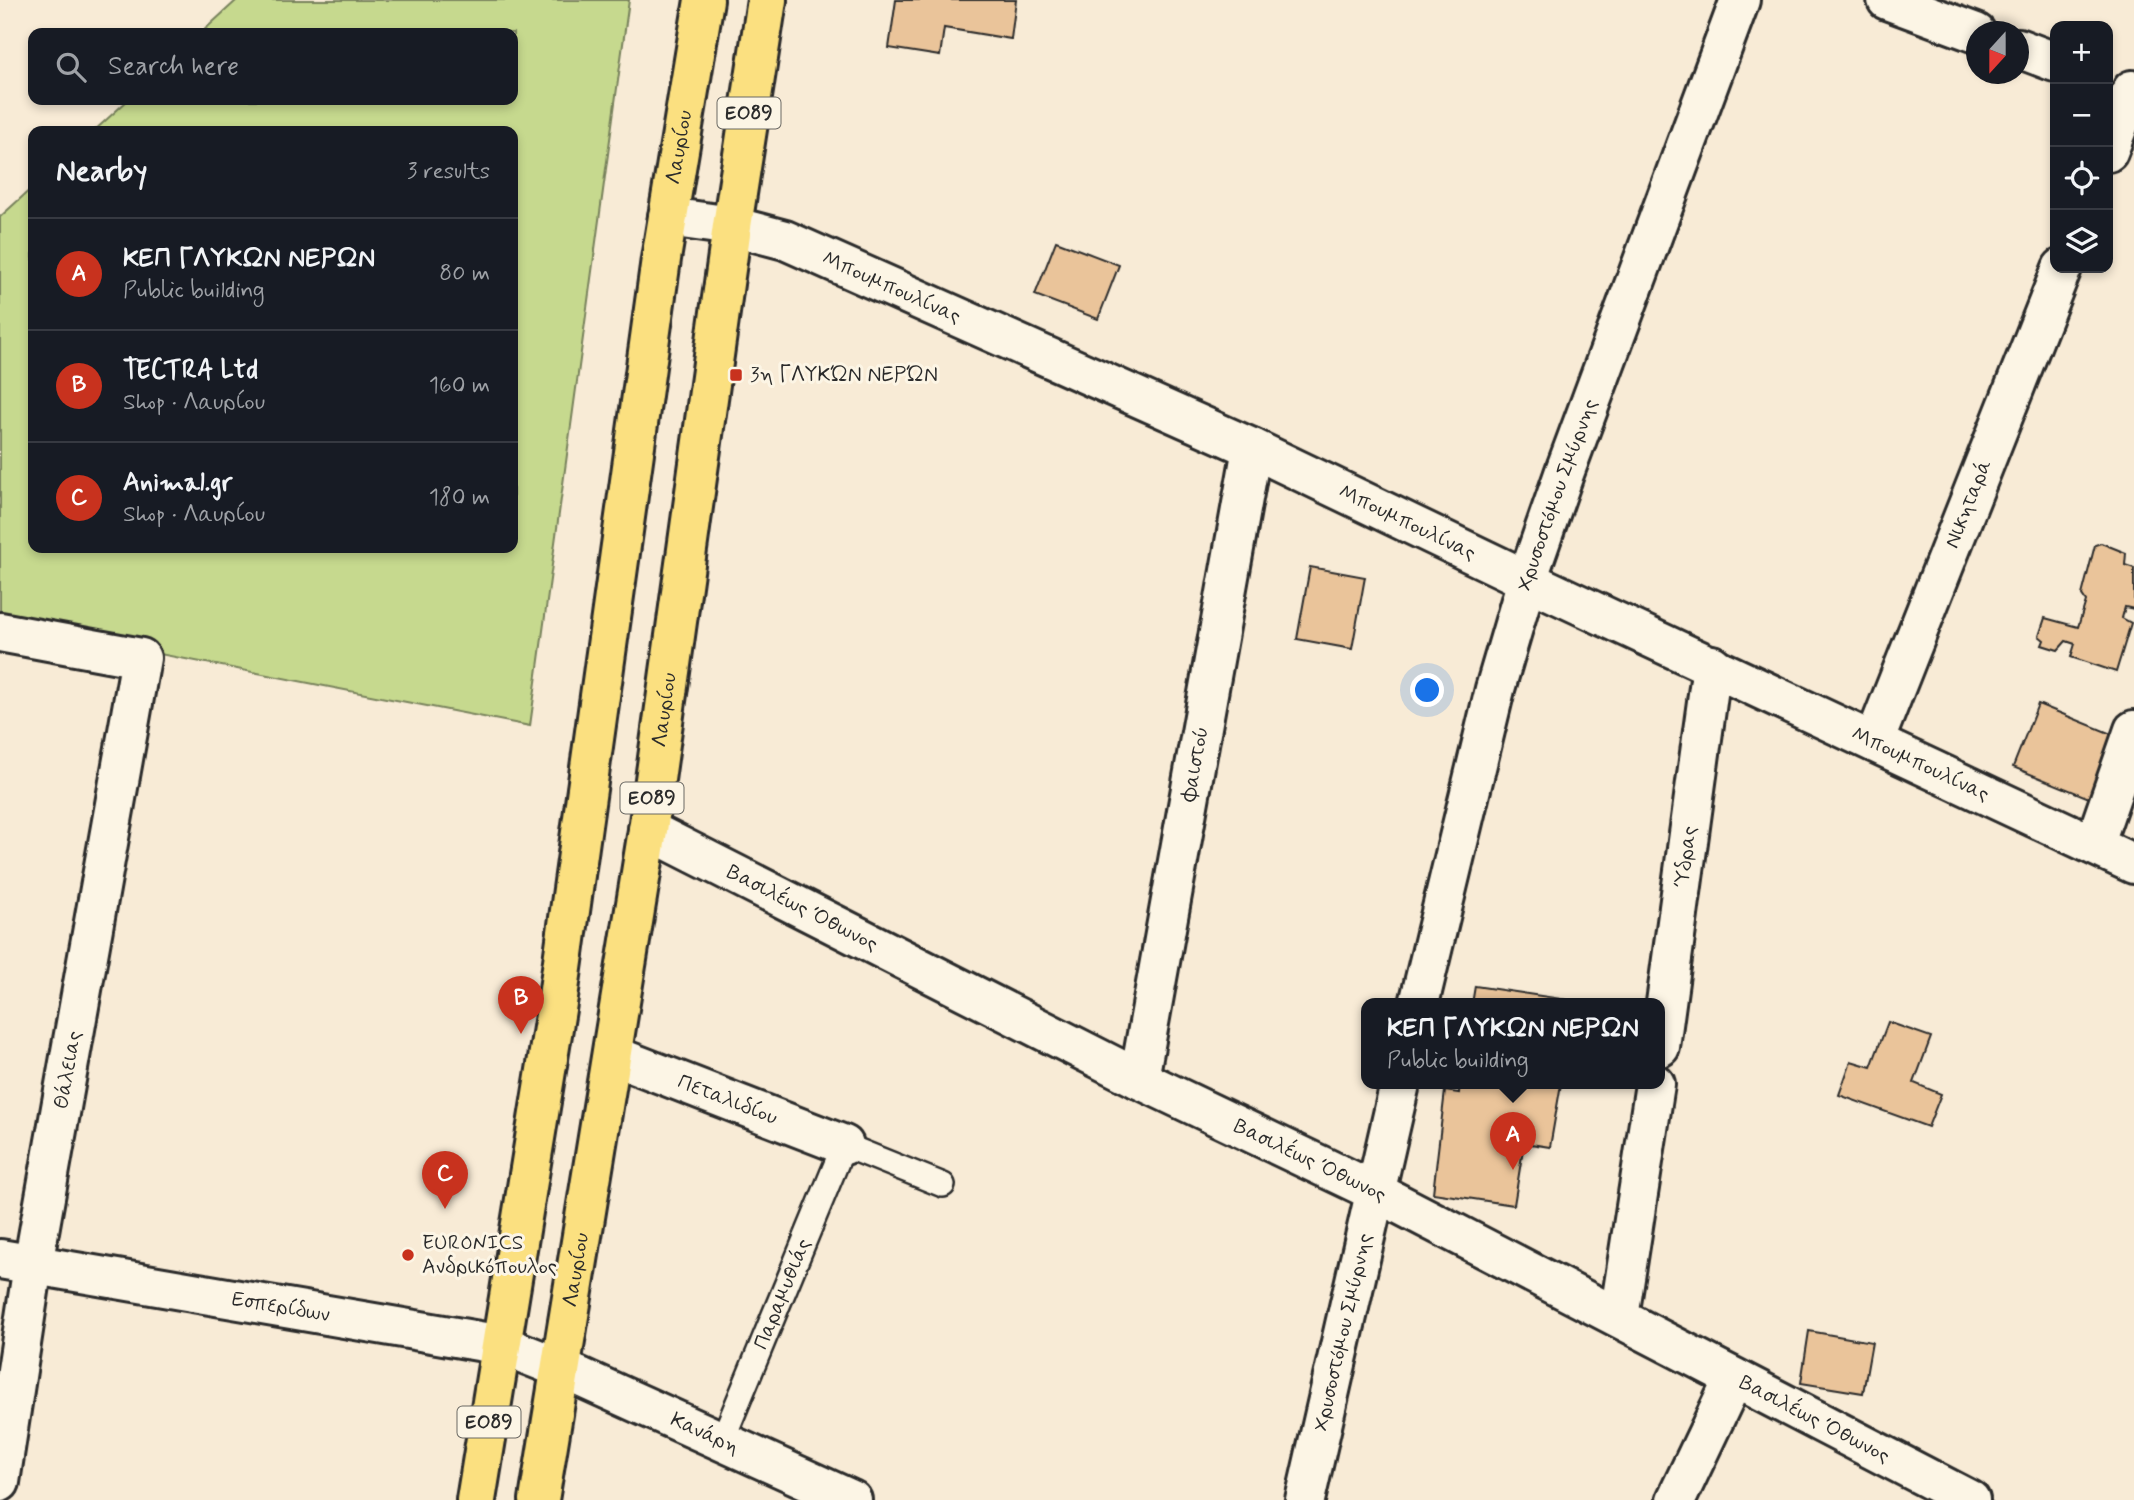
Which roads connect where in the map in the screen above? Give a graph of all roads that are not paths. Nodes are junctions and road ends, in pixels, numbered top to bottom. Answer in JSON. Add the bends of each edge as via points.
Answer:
{"nodes":[{"id":1,"x":704,"y":0,"type":"edge"},
{"id":2,"x":767,"y":0,"type":"edge"},
{"id":3,"x":1740,"y":0,"type":"edge"},
{"id":4,"x":1887,"y":0,"type":"edge"},
{"id":5,"x":1966,"y":29,"type":"edge"},
{"id":6,"x":2029,"y":52,"type":"edge"},
{"id":7,"x":2050,"y":60,"type":"edge"},
{"id":8,"x":2125,"y":87,"type":"edge"},
{"id":9,"x":2109,"y":147,"type":"edge"},
{"id":10,"x":668,"y":217,"type":"junction"},
{"id":11,"x":732,"y":226,"type":"junction"},
{"id":12,"x":2060,"y":273,"type":"edge"},
{"id":13,"x":1252,"y":448,"type":"junction"},
{"id":14,"x":1527,"y":580,"type":"junction"},
{"id":15,"x":0,"y":632,"type":"edge"},
{"id":16,"x":1712,"y":665,"type":"junction"},
{"id":17,"x":2134,"y":730,"type":"edge"},
{"id":18,"x":1874,"y":741,"type":"junction"},
{"id":19,"x":648,"y":830,"type":"junction"},
{"id":20,"x":2094,"y":845,"type":"junction"},
{"id":21,"x":2134,"y":864,"type":"edge"},
{"id":22,"x":1420,"y":998,"type":"edge"},
{"id":23,"x":1665,"y":1010,"type":"edge"},
{"id":24,"x":612,"y":1055,"type":"junction"},
{"id":25,"x":1139,"y":1079,"type":"junction"},
{"id":26,"x":1399,"y":1089,"type":"edge"},
{"id":27,"x":1654,"y":1089,"type":"edge"},
{"id":28,"x":844,"y":1145,"type":"junction"},
{"id":29,"x":943,"y":1185,"type":"dead end"},
{"id":30,"x":1376,"y":1192,"type":"junction"},
{"id":31,"x":17,"y":1262,"type":"edge"},
{"id":32,"x":1619,"y":1317,"type":"junction"},
{"id":33,"x":502,"y":1345,"type":"junction"},
{"id":34,"x":560,"y":1368,"type":"junction"},
{"id":35,"x":1734,"y":1378,"type":"junction"},
{"id":36,"x":722,"y":1441,"type":"junction"},
{"id":37,"x":0,"y":1482,"type":"edge"},
{"id":38,"x":476,"y":1500,"type":"edge"},
{"id":39,"x":539,"y":1500,"type":"edge"},
{"id":40,"x":852,"y":1500,"type":"edge"},
{"id":41,"x":1305,"y":1500,"type":"edge"},
{"id":42,"x":1676,"y":1500,"type":"edge"},
{"id":43,"x":1970,"y":1500,"type":"edge"}],
"edges":[{"from":1,"to":10,"type":"main road","name":"Λαυρίου","number":"ΕΟ89"},
{"from":2,"to":11,"type":"main road","name":"Λαυρίου","number":"ΕΟ89"},
{"from":3,"to":14,"type":"street","name":"Χρυσοστόμου Σμύρνης"},
{"from":4,"to":5,"type":"street"},
{"from":6,"to":7,"type":"street"},
{"from":8,"to":9,"type":"street"},
{"from":10,"to":11,"type":"street","name":"Μπουμπουλίνας"},
{"from":10,"to":33,"type":"main road","name":"Λαυρίου","number":"ΕΟ89","via":[[558,997]]},
{"from":11,"to":13,"type":"street","name":"Μπουμπουλίνας","via":[[785,240]]},
{"from":11,"to":19,"type":"main road","name":"Λαυρίου","number":"ΕΟ89"},
{"from":12,"to":18,"type":"street","name":"Νικηταρά"},
{"from":13,"to":14,"type":"street","name":"Μπουμπουλίνας"},
{"from":13,"to":25,"type":"street","name":"Φαιστού"},
{"from":14,"to":16,"type":"street","name":"Μπουμπουλίνας"},
{"from":14,"to":22,"type":"street","name":"Χρυσοστόμου Σμύρνης","via":[[1492,702]]},
{"from":15,"to":31,"type":"street","name":"Θάλειας","via":[[141,659]]},
{"from":16,"to":18,"type":"street","name":"Μπουμπουλίνας"},
{"from":16,"to":23,"type":"street","name":"Ύδρας"},
{"from":17,"to":20,"type":"street"},
{"from":18,"to":20,"type":"street","name":"Μπουμπουλίνας"},
{"from":19,"to":24,"type":"main road","name":"Λαυρίου","number":"ΕΟ89"},
{"from":19,"to":25,"type":"street","name":"Βασιλέως Όθωνος"},
{"from":20,"to":21,"type":"street","name":"Μπουμπουλίνας"},
{"from":24,"to":28,"type":"street","name":"Πεταλιδίου"},
{"from":24,"to":34,"type":"main road","name":"Λαυρίου","number":"ΕΟ89"},
{"from":25,"to":30,"type":"street","name":"Βασιλέως Όθωνος"},
{"from":26,"to":30,"type":"street","name":"Χρυσοστόμου Σμύρνης"},
{"from":27,"to":32,"type":"street"},
{"from":28,"to":29,"type":"lane"},
{"from":28,"to":36,"type":"lane","name":"Παραμυθιάς"},
{"from":30,"to":32,"type":"street","name":"Βασιλέως Όθωνος"},
{"from":30,"to":41,"type":"street","name":"Χρυσοστόμου Σμύρνης"},
{"from":31,"to":33,"type":"street","name":"Εσπερίδων"},
{"from":31,"to":37,"type":"street","name":"Θάλειας"},
{"from":32,"to":35,"type":"street","name":"Βασιλέως Όθωνος"},
{"from":33,"to":34,"type":"street","name":"Εσπερίδων"},
{"from":33,"to":38,"type":"main road","name":"Λαυρίου","number":"ΕΟ89"},
{"from":34,"to":36,"type":"street","name":"Κανάρη"},
{"from":34,"to":39,"type":"main road","name":"Λαυρίου","number":"ΕΟ89"},
{"from":35,"to":42,"type":"street"},
{"from":35,"to":43,"type":"street","name":"Βασιλέως Όθωνος"},
{"from":36,"to":40,"type":"street","name":"Κανάρη"}]}
